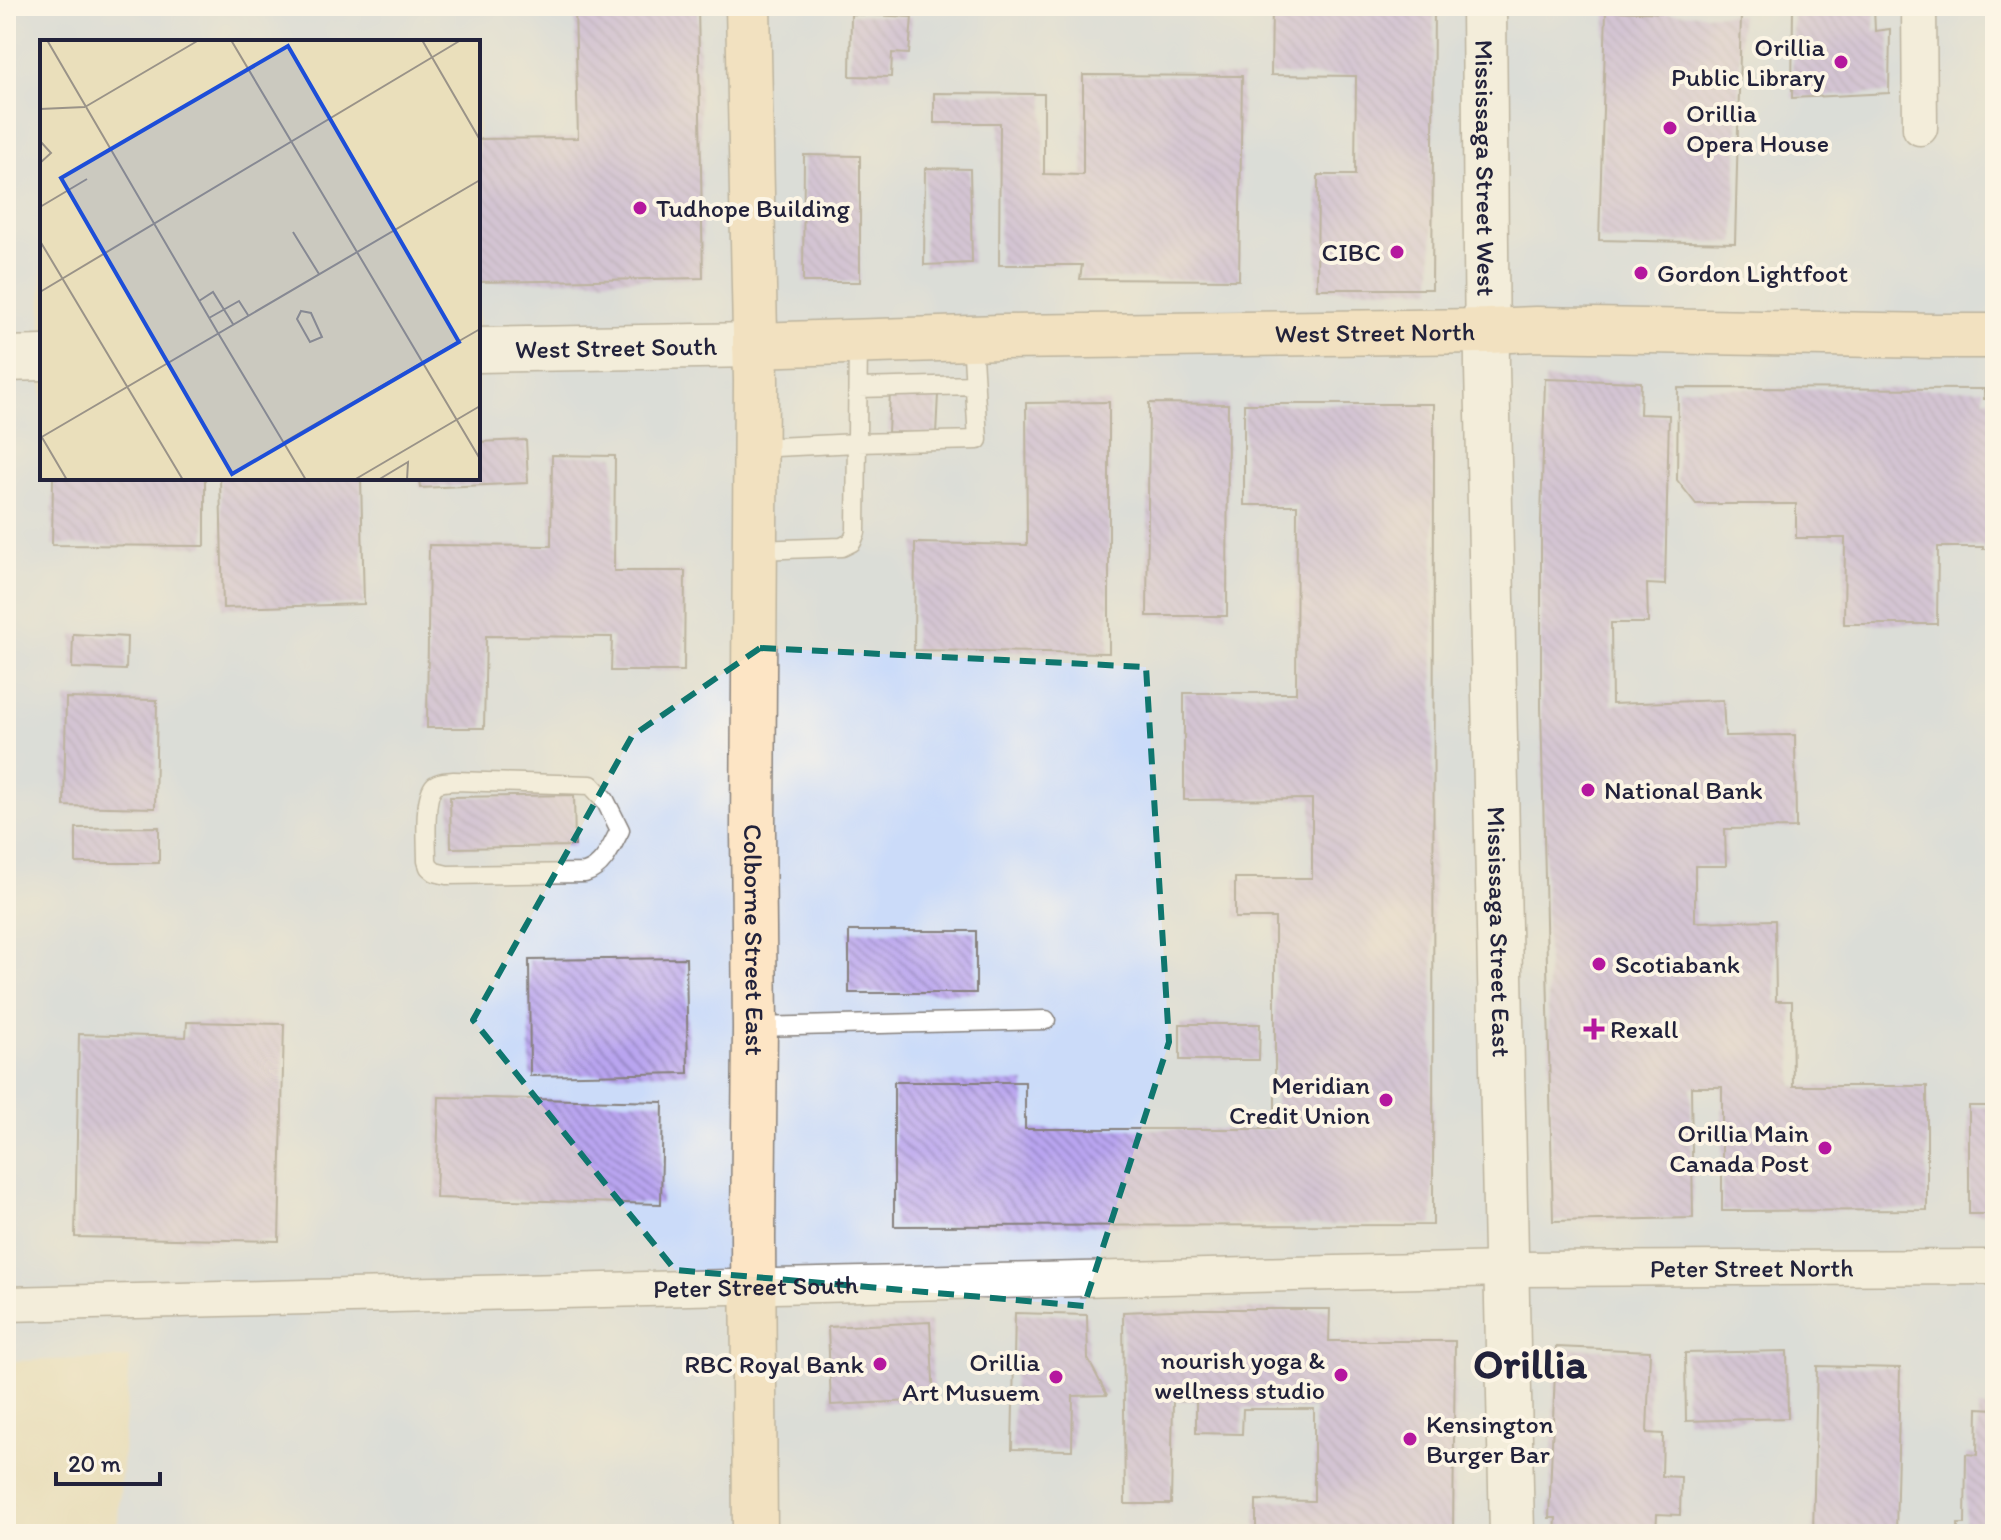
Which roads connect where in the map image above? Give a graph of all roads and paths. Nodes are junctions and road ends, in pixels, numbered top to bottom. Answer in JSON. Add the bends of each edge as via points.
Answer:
{"nodes":[{"id":1,"x":748,"y":6,"type":"edge"},
{"id":2,"x":1484,"y":6,"type":"edge"},
{"id":3,"x":1919,"y":6,"type":"edge"},
{"id":4,"x":1920,"y":128,"type":"dead end"},
{"id":5,"x":1487,"y":331,"type":"junction"},
{"id":6,"x":1995,"y":336,"type":"edge"},
{"id":7,"x":972,"y":338,"type":"junction"},
{"id":8,"x":858,"y":341,"type":"junction"},
{"id":9,"x":755,"y":345,"type":"junction"},
{"id":10,"x":480,"y":350,"type":"edge"},
{"id":11,"x":40,"y":358,"type":"edge"},
{"id":12,"x":6,"y":359,"type":"edge"},
{"id":13,"x":975,"y":385,"type":"junction"},
{"id":14,"x":858,"y":388,"type":"junction"},
{"id":15,"x":857,"y":443,"type":"junction"},
{"id":16,"x":755,"y":448,"type":"junction"},
{"id":17,"x":755,"y":550,"type":"junction"},
{"id":18,"x":620,"y":830,"type":"joint"},
{"id":19,"x":1046,"y":1020,"type":"dead end"},
{"id":20,"x":755,"y":1027,"type":"junction"},
{"id":21,"x":1995,"y":1267,"type":"edge"},
{"id":22,"x":1506,"y":1269,"type":"junction"},
{"id":23,"x":754,"y":1286,"type":"junction"},
{"id":24,"x":6,"y":1304,"type":"edge"},
{"id":25,"x":755,"y":1534,"type":"edge"},
{"id":26,"x":1512,"y":1534,"type":"edge"}],
"edges":[{"from":1,"to":9,"type":"main road","name":"Colborne Street East"},
{"from":2,"to":5,"type":"street","name":"Mississaga Street West"},
{"from":3,"to":4,"type":"street"},
{"from":5,"to":6,"type":"main road","name":"West Street North"},
{"from":5,"to":7,"type":"main road","name":"West Street North"},
{"from":5,"to":22,"type":"street","name":"Mississaga Street East"},
{"from":7,"to":8,"type":"main road","name":"West Street North"},
{"from":7,"to":13,"type":"lane"},
{"from":8,"to":9,"type":"main road","name":"West Street North"},
{"from":8,"to":14,"type":"lane"},
{"from":9,"to":10,"type":"street","name":"West Street South"},
{"from":9,"to":16,"type":"main road","name":"Colborne Street East"},
{"from":11,"to":12,"type":"street"},
{"from":13,"to":14,"type":"lane"},
{"from":13,"to":15,"type":"lane","via":[[978,440]]},
{"from":14,"to":15,"type":"lane"},
{"from":15,"to":16,"type":"lane"},
{"from":15,"to":17,"type":"lane","via":[[852,542],[842,547]]},
{"from":16,"to":17,"type":"main road","name":"Colborne Street East"},
{"from":17,"to":20,"type":"main road","name":"Colborne Street East"},
{"from":18,"to":18,"type":"lane","via":[[591,785],[441,782],[429,796],[427,861],[435,872],[447,875],[585,873],[596,869]]},
{"from":19,"to":20,"type":"lane"},
{"from":20,"to":23,"type":"main road","name":"Colborne Street East"},
{"from":21,"to":22,"type":"street","name":"Peter Street North"},
{"from":22,"to":23,"type":"street","name":"Peter Street South"},
{"from":22,"to":26,"type":"street","name":"Mississaga Street East"},
{"from":23,"to":24,"type":"street","name":"Peter Street South"},
{"from":23,"to":25,"type":"main road","name":"Colborne Street East"}]}
